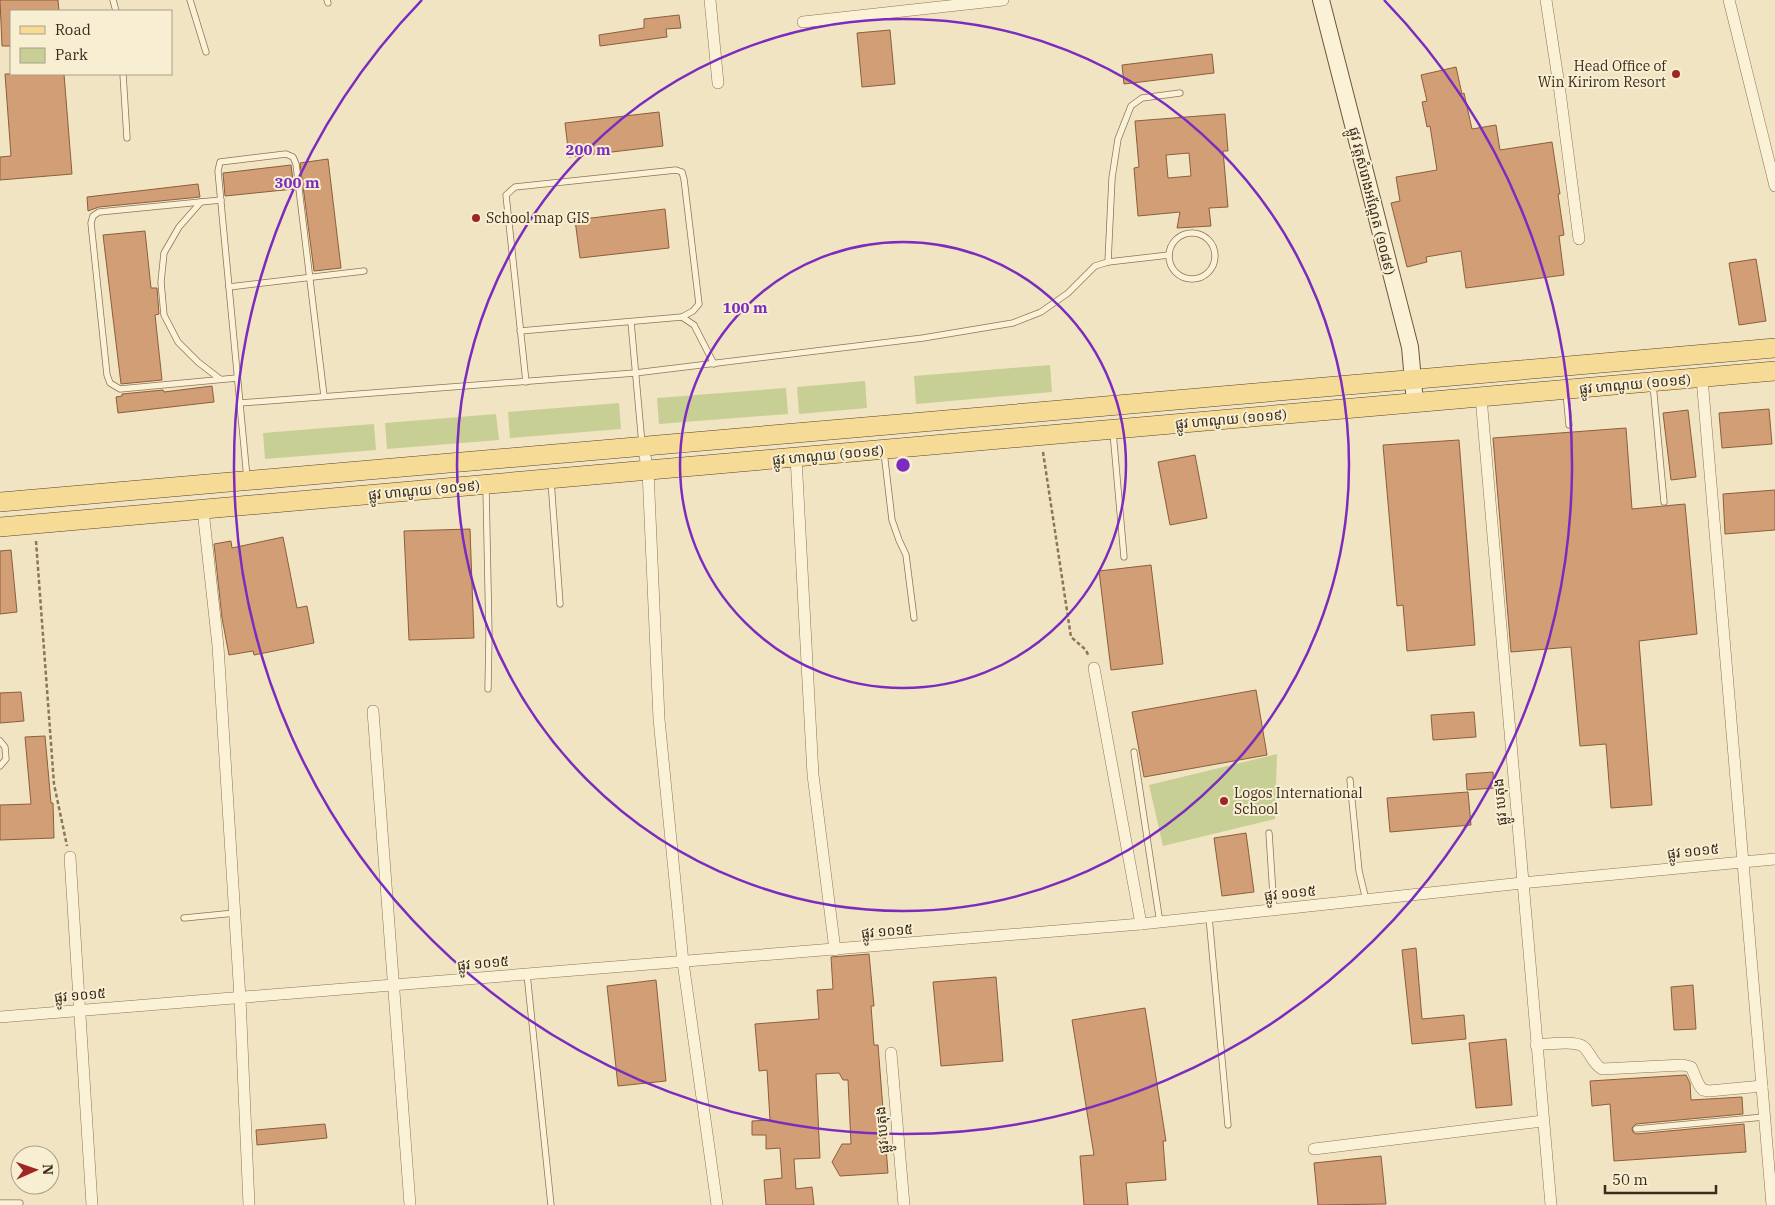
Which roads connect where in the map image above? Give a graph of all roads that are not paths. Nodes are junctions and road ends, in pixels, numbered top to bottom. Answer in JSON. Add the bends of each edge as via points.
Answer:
{"nodes":[{"id":1,"x":190,"y":0,"type":"edge"},
{"id":2,"x":710,"y":0,"type":"edge"},
{"id":3,"x":1003,"y":0,"type":"edge"},
{"id":4,"x":1320,"y":0,"type":"edge"},
{"id":5,"x":1546,"y":0,"type":"edge"},
{"id":6,"x":1729,"y":0,"type":"edge"},
{"id":7,"x":907,"y":6,"type":"edge"},
{"id":8,"x":803,"y":22,"type":"dead end"},
{"id":9,"x":206,"y":52,"type":"dead end"},
{"id":10,"x":123,"y":75,"type":"edge"},
{"id":11,"x":718,"y":83,"type":"dead end"},
{"id":12,"x":1180,"y":93,"type":"dead end"},
{"id":13,"x":127,"y":138,"type":"dead end"},
{"id":14,"x":1775,"y":186,"type":"edge"},
{"id":15,"x":221,"y":200,"type":"junction"},
{"id":16,"x":201,"y":202,"type":"junction"},
{"id":17,"x":1579,"y":239,"type":"dead end"},
{"id":18,"x":1169,"y":255,"type":"junction"},
{"id":19,"x":1108,"y":262,"type":"junction"},
{"id":20,"x":364,"y":271,"type":"dead end"},
{"id":21,"x":309,"y":277,"type":"junction"},
{"id":22,"x":229,"y":287,"type":"junction"},
{"id":23,"x":682,"y":317,"type":"junction"},
{"id":24,"x":631,"y":322,"type":"junction"},
{"id":25,"x":520,"y":331,"type":"junction"},
{"id":26,"x":1775,"y":348,"type":"edge"},
{"id":27,"x":714,"y":364,"type":"junction"},
{"id":28,"x":1775,"y":372,"type":"edge"},
{"id":29,"x":635,"y":373,"type":"junction"},
{"id":30,"x":237,"y":378,"type":"junction"},
{"id":31,"x":1702,"y":378,"type":"junction"},
{"id":32,"x":220,"y":379,"type":"junction"},
{"id":33,"x":1413,"y":380,"type":"junction"},
{"id":34,"x":526,"y":382,"type":"junction"},
{"id":35,"x":1653,"y":382,"type":"junction"},
{"id":36,"x":1566,"y":390,"type":"junction"},
{"id":37,"x":324,"y":396,"type":"junction"},
{"id":38,"x":1482,"y":397,"type":"junction"},
{"id":39,"x":240,"y":403,"type":"junction"},
{"id":40,"x":1415,"y":403,"type":"junction"},
{"id":41,"x":1569,"y":425,"type":"dead end"},
{"id":42,"x":1113,"y":430,"type":"junction"},
{"id":43,"x":643,"y":446,"type":"junction"},
{"id":44,"x":883,"y":450,"type":"junction"},
{"id":45,"x":796,"y":458,"type":"junction"},
{"id":46,"x":648,"y":471,"type":"junction"},
{"id":47,"x":551,"y":479,"type":"junction"},
{"id":48,"x":247,"y":480,"type":"junction"},
{"id":49,"x":486,"y":485,"type":"junction"},
{"id":50,"x":0,"y":502,"type":"edge"},
{"id":51,"x":1664,"y":502,"type":"dead end"},
{"id":52,"x":203,"y":510,"type":"junction"},
{"id":53,"x":0,"y":528,"type":"edge"},
{"id":54,"x":1124,"y":556,"type":"dead end"},
{"id":55,"x":560,"y":604,"type":"dead end"},
{"id":56,"x":914,"y":618,"type":"dead end"},
{"id":57,"x":1094,"y":668,"type":"road end"},
{"id":58,"x":488,"y":689,"type":"dead end"},
{"id":59,"x":373,"y":711,"type":"dead end"},
{"id":60,"x":0,"y":741,"type":"edge"},
{"id":61,"x":1134,"y":752,"type":"dead end"},
{"id":62,"x":0,"y":766,"type":"edge"},
{"id":63,"x":1350,"y":780,"type":"dead end"},
{"id":64,"x":1269,"y":833,"type":"dead end"},
{"id":65,"x":70,"y":857,"type":"road end"},
{"id":66,"x":1775,"y":859,"type":"edge"},
{"id":67,"x":1743,"y":861,"type":"junction"},
{"id":68,"x":1522,"y":883,"type":"junction"},
{"id":69,"x":1366,"y":900,"type":"junction"},
{"id":70,"x":1274,"y":910,"type":"junction"},
{"id":71,"x":235,"y":914,"type":"junction"},
{"id":72,"x":1209,"y":917,"type":"junction"},
{"id":73,"x":184,"y":918,"type":"dead end"},
{"id":74,"x":1160,"y":923,"type":"junction"},
{"id":75,"x":1141,"y":924,"type":"junction"},
{"id":76,"x":835,"y":950,"type":"junction"},
{"id":77,"x":683,"y":962,"type":"junction"},
{"id":78,"x":527,"y":974,"type":"junction"},
{"id":79,"x":394,"y":985,"type":"junction"},
{"id":80,"x":240,"y":998,"type":"junction"},
{"id":81,"x":81,"y":1010,"type":"junction"},
{"id":82,"x":0,"y":1017,"type":"edge"},
{"id":83,"x":1536,"y":1045,"type":"junction"},
{"id":84,"x":890,"y":1052,"type":"dead end"},
{"id":85,"x":1762,"y":1086,"type":"junction"},
{"id":86,"x":1764,"y":1117,"type":"junction"},
{"id":87,"x":1543,"y":1121,"type":"junction"},
{"id":88,"x":1228,"y":1125,"type":"dead end"},
{"id":89,"x":1636,"y":1129,"type":"dead end"},
{"id":90,"x":1314,"y":1149,"type":"dead end"},
{"id":91,"x":20,"y":1203,"type":"dead end"},
{"id":92,"x":0,"y":1204,"type":"edge"},
{"id":93,"x":92,"y":1205,"type":"edge"},
{"id":94,"x":249,"y":1205,"type":"edge"},
{"id":95,"x":410,"y":1205,"type":"edge"},
{"id":96,"x":551,"y":1205,"type":"edge"},
{"id":97,"x":717,"y":1205,"type":"edge"},
{"id":98,"x":904,"y":1205,"type":"edge"},
{"id":99,"x":1550,"y":1205,"type":"edge"},
{"id":100,"x":1772,"y":1205,"type":"edge"}],
"edges":[{"from":1,"to":9,"type":"lane"},
{"from":2,"to":11,"type":"street"},
{"from":3,"to":7,"type":"street"},
{"from":4,"to":33,"type":"main road","name":"ផ្លូវ វត្តសំរោងអណ្ដែត (១០៨៩)","via":[[1410,347]]},
{"from":5,"to":17,"type":"street"},
{"from":6,"to":14,"type":"street"},
{"from":7,"to":8,"type":"street"},
{"from":10,"to":13,"type":"lane"},
{"from":12,"to":19,"type":"lane","via":[[1142,98],[1132,106],[1118,139],[1112,178]]},
{"from":15,"to":16,"type":"lane"},
{"from":15,"to":21,"type":"lane","via":[[220,162],[286,154],[293,157]]},
{"from":15,"to":22,"type":"lane"},
{"from":16,"to":32,"type":"lane","via":[[179,227],[164,253],[161,282],[164,315],[178,342]]},
{"from":16,"to":32,"type":"lane","via":[[99,212],[93,216],[91,223],[106,366],[110,382],[120,389]]},
{"from":18,"to":18,"type":"lane","via":[[1180,236],[1195,233],[1213,245],[1215,260],[1208,274],[1202,278],[1186,279],[1174,270]]},
{"from":18,"to":19,"type":"lane"},
{"from":19,"to":27,"type":"lane","via":[[1095,266],[1068,293],[1041,312],[1013,323],[923,338]]},
{"from":20,"to":21,"type":"lane"},
{"from":21,"to":22,"type":"lane"},
{"from":21,"to":37,"type":"lane"},
{"from":22,"to":30,"type":"lane"},
{"from":23,"to":24,"type":"lane"},
{"from":23,"to":25,"type":"lane","via":[[694,311],[699,304],[684,179],[682,172],[676,170],[510,190],[506,195]]},
{"from":23,"to":27,"type":"lane","via":[[694,325]]},
{"from":24,"to":25,"type":"lane"},
{"from":24,"to":29,"type":"lane"},
{"from":25,"to":34,"type":"lane"},
{"from":26,"to":33,"type":"main road","name":"ផ្លូវ ហាណូយ (១០១៩)"},
{"from":27,"to":29,"type":"lane"},
{"from":28,"to":31,"type":"main road","name":"ផ្លូវ ហាណូយ (១០១៩)"},
{"from":29,"to":34,"type":"lane"},
{"from":29,"to":43,"type":"lane"},
{"from":30,"to":32,"type":"lane"},
{"from":30,"to":39,"type":"lane"},
{"from":31,"to":35,"type":"main road","name":"ផ្លូវ ហាណូយ (១០១៩)"},
{"from":31,"to":67,"type":"street"},
{"from":33,"to":40,"type":"main road","name":"ផ្លូវ វត្តសំរោងអណ្ដែត (១០៨៩)"},
{"from":33,"to":43,"type":"main road","name":"ផ្លូវ ហាណូយ (១០១៩)"},
{"from":34,"to":37,"type":"lane"},
{"from":35,"to":36,"type":"main road","name":"ផ្លូវ ហាណូយ (១០១៩)"},
{"from":35,"to":51,"type":"lane"},
{"from":36,"to":38,"type":"main road","name":"ផ្លូវ ហាណូយ (១០១៩)"},
{"from":36,"to":41,"type":"lane"},
{"from":37,"to":39,"type":"lane"},
{"from":38,"to":40,"type":"main road","name":"ផ្លូវ ហាណូយ (១០១៩)"},
{"from":38,"to":68,"type":"street","name":"ផ្លូវ បេតុង"},
{"from":39,"to":48,"type":"lane"},
{"from":40,"to":42,"type":"main road","name":"ផ្លូវ ហាណូយ (១០១៩)"},
{"from":42,"to":44,"type":"main road","name":"ផ្លូវ ហាណូយ (១០១៩)"},
{"from":42,"to":54,"type":"lane"},
{"from":43,"to":46,"type":"street"},
{"from":43,"to":48,"type":"main road","name":"ផ្លូវ ហាណូយ (១០១៩)"},
{"from":44,"to":45,"type":"main road","name":"ផ្លូវ ហាណូយ (១០១៩)"},
{"from":44,"to":56,"type":"lane","via":[[892,520],[906,555]]},
{"from":45,"to":46,"type":"main road","name":"ផ្លូវ ហាណូយ (១០១៩)"},
{"from":45,"to":76,"type":"street","via":[[813,775]]},
{"from":46,"to":47,"type":"main road","name":"ផ្លូវ ហាណូយ (១០១៩)"},
{"from":46,"to":77,"type":"street","via":[[659,719]]},
{"from":47,"to":49,"type":"main road","name":"ផ្លូវ ហាណូយ (១០១៩)"},
{"from":47,"to":55,"type":"lane"},
{"from":48,"to":50,"type":"main road","name":"ផ្លូវ ហាណូយ (១០១៩)"},
{"from":49,"to":52,"type":"main road","name":"ផ្លូវ ហាណូយ (១០១៩)"},
{"from":49,"to":58,"type":"lane"},
{"from":52,"to":53,"type":"main road","name":"ផ្លូវ ហាណូយ (១០១៩)"},
{"from":52,"to":71,"type":"street","via":[[218,646]]},
{"from":57,"to":75,"type":"street"},
{"from":59,"to":79,"type":"street"},
{"from":60,"to":62,"type":"lane","via":[[5,747],[6,759]]},
{"from":61,"to":74,"type":"lane"},
{"from":63,"to":69,"type":"lane"},
{"from":64,"to":70,"type":"lane"},
{"from":65,"to":81,"type":"street"},
{"from":66,"to":67,"type":"street","name":"ផ្លូវ ១០១៥"},
{"from":67,"to":68,"type":"street","name":"ផ្លូវ ១០១៥"},
{"from":67,"to":85,"type":"street"},
{"from":68,"to":69,"type":"street","name":"ផ្លូវ ១០១៥"},
{"from":68,"to":83,"type":"street","name":"ផ្លូវ បេតុង"},
{"from":69,"to":70,"type":"street","name":"ផ្លូវ ១០១៥"},
{"from":70,"to":72,"type":"street","name":"ផ្លូវ ១០១៥"},
{"from":71,"to":73,"type":"lane"},
{"from":71,"to":80,"type":"street"},
{"from":72,"to":74,"type":"street","name":"ផ្លូវ ១០១៥"},
{"from":72,"to":88,"type":"lane"},
{"from":74,"to":75,"type":"street","name":"ផ្លូវ ១០១៥"},
{"from":75,"to":76,"type":"street","name":"ផ្លូវ ១០១៥"},
{"from":76,"to":77,"type":"street","name":"ផ្លូវ ១០១៥"},
{"from":77,"to":78,"type":"street","name":"ផ្លូវ ១០១៥"},
{"from":77,"to":97,"type":"street"},
{"from":78,"to":79,"type":"street","name":"ផ្លូវ ១០១៥"},
{"from":78,"to":96,"type":"lane"},
{"from":79,"to":80,"type":"street","name":"ផ្លូវ ១០១៥"},
{"from":79,"to":95,"type":"street"},
{"from":80,"to":81,"type":"street","name":"ផ្លូវ ១០១៥"},
{"from":80,"to":94,"type":"street"},
{"from":81,"to":82,"type":"street","name":"ផ្លូវ ១០១៥"},
{"from":81,"to":93,"type":"street"},
{"from":83,"to":85,"type":"street","via":[[1580,1045],[1602,1069],[1691,1067],[1696,1083],[1703,1090]]},
{"from":83,"to":87,"type":"street","name":"ផ្លូវ បេតុង"},
{"from":84,"to":98,"type":"street","name":"ផ្លូវ បេតុង"},
{"from":85,"to":86,"type":"street"},
{"from":86,"to":89,"type":"lane"},
{"from":86,"to":100,"type":"street"},
{"from":87,"to":90,"type":"street"},
{"from":87,"to":99,"type":"street","name":"ផ្លូវ បេតុង"},
{"from":91,"to":92,"type":"lane"}]}
